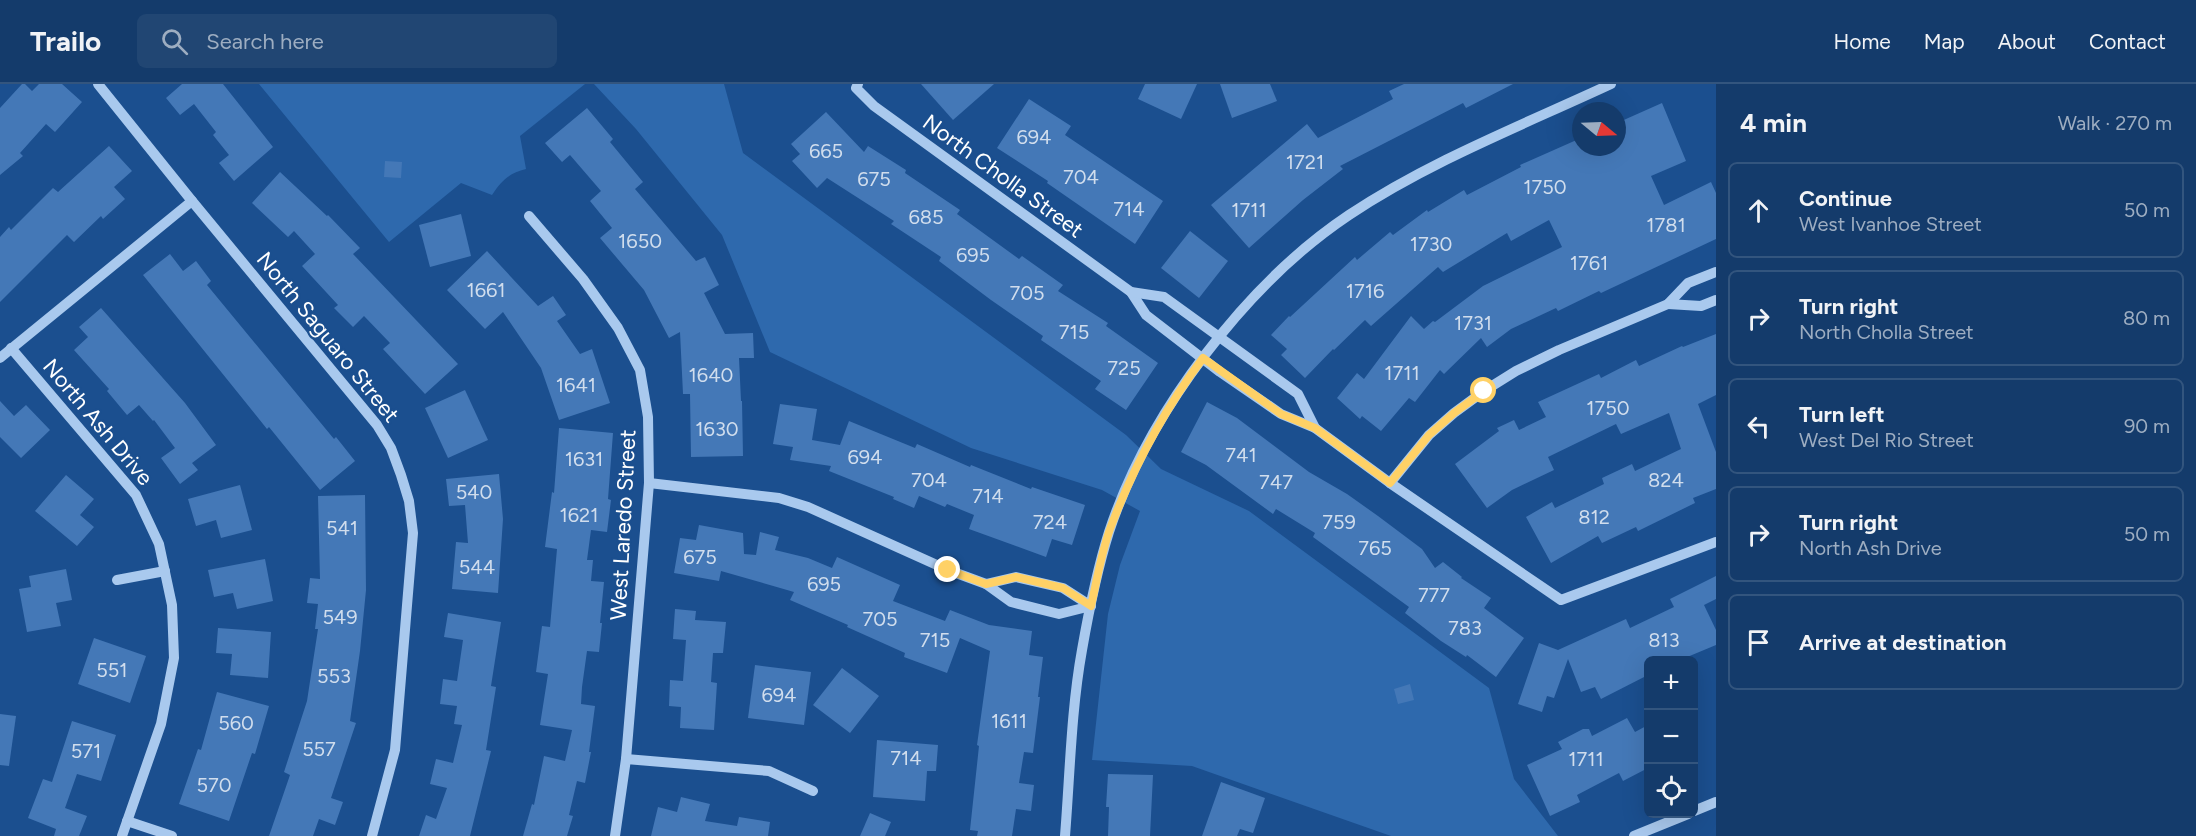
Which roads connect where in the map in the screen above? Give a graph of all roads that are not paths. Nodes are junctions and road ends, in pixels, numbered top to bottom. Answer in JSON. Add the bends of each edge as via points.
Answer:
{"nodes":[{"id":1,"x":98,"y":84,"type":"edge"},
{"id":2,"x":1611,"y":84,"type":"edge"},
{"id":3,"x":857,"y":86,"type":"edge"},
{"id":4,"x":192,"y":201,"type":"junction"},
{"id":5,"x":529,"y":216,"type":"dead end"},
{"id":6,"x":1716,"y":272,"type":"edge"},
{"id":7,"x":1131,"y":292,"type":"junction"},
{"id":8,"x":1716,"y":300,"type":"edge"},
{"id":9,"x":1668,"y":304,"type":"junction"},
{"id":10,"x":1218,"y":339,"type":"junction"},
{"id":11,"x":11,"y":348,"type":"junction"},
{"id":12,"x":0,"y":358,"type":"edge"},
{"id":13,"x":1203,"y":358,"type":"junction"},
{"id":14,"x":1315,"y":428,"type":"junction"},
{"id":15,"x":649,"y":483,"type":"junction"},
{"id":16,"x":1390,"y":483,"type":"junction"},
{"id":17,"x":1716,"y":542,"type":"edge"},
{"id":18,"x":165,"y":571,"type":"junction"},
{"id":19,"x":117,"y":580,"type":"dead end"},
{"id":20,"x":986,"y":584,"type":"junction"},
{"id":21,"x":1091,"y":606,"type":"junction"},
{"id":22,"x":626,"y":759,"type":"junction"},
{"id":23,"x":813,"y":791,"type":"dead end"},
{"id":24,"x":1716,"y":802,"type":"edge"},
{"id":25,"x":1698,"y":809,"type":"edge"},
{"id":26,"x":1676,"y":818,"type":"edge"},
{"id":27,"x":128,"y":821,"type":"junction"},
{"id":28,"x":122,"y":836,"type":"edge"},
{"id":29,"x":172,"y":836,"type":"edge"},
{"id":30,"x":372,"y":836,"type":"edge"},
{"id":31,"x":615,"y":836,"type":"edge"},
{"id":32,"x":1065,"y":836,"type":"edge"},
{"id":33,"x":1634,"y":836,"type":"edge"}],
"edges":[{"from":1,"to":4,"type":"street","name":"North Saguaro Street"},
{"from":2,"to":10,"type":"street","via":[[1430,168],[1349,215],[1282,268]]},
{"from":3,"to":7,"type":"street","name":"North Cholla Street","via":[[874,106]]},
{"from":4,"to":11,"type":"street"},
{"from":4,"to":30,"type":"street","name":"North Saguaro Street","via":[[377,425],[391,448],[409,501],[413,533],[395,750]]},
{"from":5,"to":15,"type":"street","name":"West Laredo Street","via":[[590,289],[618,328],[640,370],[648,417]]},
{"from":6,"to":9,"type":"street","via":[[1688,283]]},
{"from":7,"to":10,"type":"street","name":"North Cholla Street","via":[[1164,297]]},
{"from":7,"to":13,"type":"street","name":"North Cholla Street","via":[[1146,315]]},
{"from":8,"to":9,"type":"street","via":[[1701,306]]},
{"from":9,"to":16,"type":"street","via":[[1559,350],[1484,391],[1429,435]]},
{"from":10,"to":13,"type":"street"},
{"from":10,"to":14,"type":"street","name":"North Cholla Street","via":[[1298,394]]},
{"from":11,"to":12,"type":"street"},
{"from":11,"to":18,"type":"street","name":"North Ash Drive","via":[[136,495],[159,544]]},
{"from":13,"to":14,"type":"street","name":"North Cholla Street","via":[[1281,414]]},
{"from":13,"to":21,"type":"street","via":[[1162,418],[1137,465],[1110,531]]},
{"from":14,"to":16,"type":"street","name":"North Cholla Street"},
{"from":15,"to":20,"type":"street","via":[[798,504]]},
{"from":15,"to":22,"type":"street","name":"West Laredo Street"},
{"from":16,"to":17,"type":"street","name":"North Cholla Street","via":[[1561,600]]},
{"from":18,"to":19,"type":"street"},
{"from":18,"to":27,"type":"street","name":"North Ash Drive","via":[[172,605],[174,658],[161,724]]},
{"from":20,"to":21,"type":"street","via":[[1016,577],[1063,588]]},
{"from":20,"to":21,"type":"street","via":[[1011,602],[1059,614]]},
{"from":21,"to":32,"type":"street","via":[[1082,652]]},
{"from":22,"to":23,"type":"street","via":[[769,771]]},
{"from":22,"to":31,"type":"street","name":"West Laredo Street"},
{"from":24,"to":25,"type":"street"},
{"from":26,"to":33,"type":"street"},
{"from":27,"to":28,"type":"street","name":"North Ash Drive"},
{"from":27,"to":29,"type":"street"}]}
